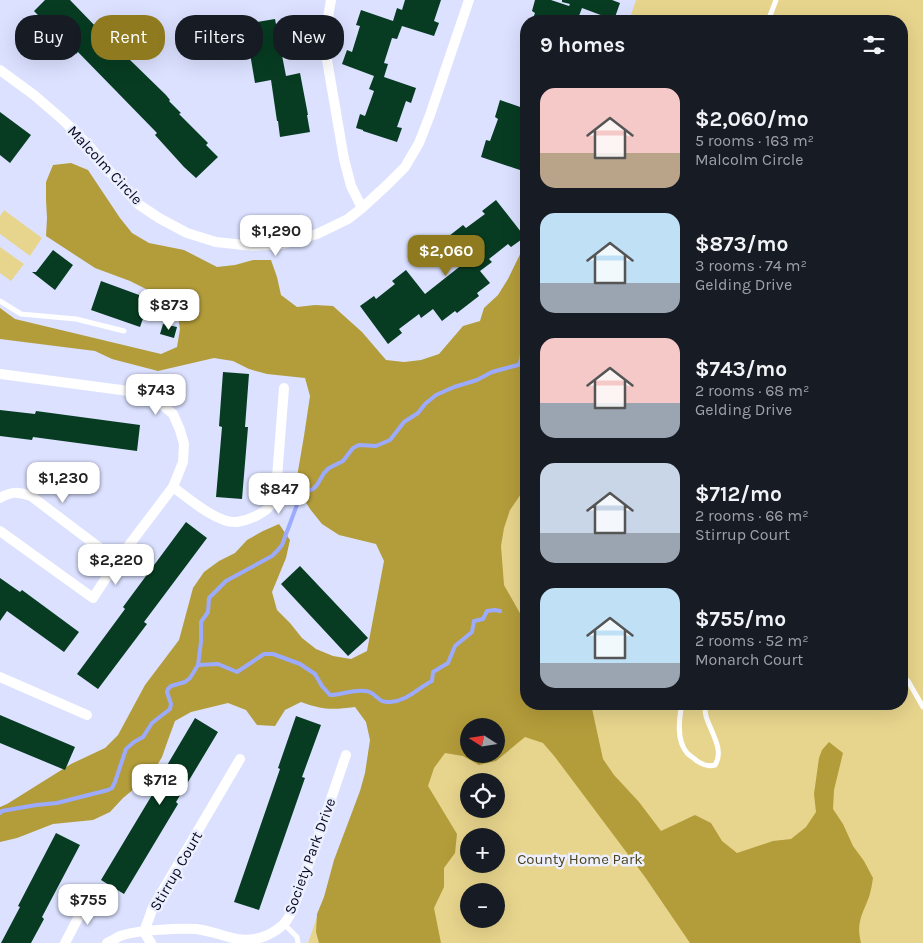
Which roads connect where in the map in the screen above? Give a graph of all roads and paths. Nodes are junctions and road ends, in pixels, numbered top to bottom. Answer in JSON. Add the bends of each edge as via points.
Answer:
{"nodes":[{"id":1,"x":331,"y":0,"type":"edge"},
{"id":2,"x":469,"y":0,"type":"edge"},
{"id":3,"x":776,"y":0,"type":"edge"},
{"id":4,"x":770,"y":15,"type":"edge"},
{"id":5,"x":0,"y":70,"type":"edge"},
{"id":6,"x":362,"y":208,"type":"junction"},
{"id":7,"x":0,"y":301,"type":"edge"},
{"id":8,"x":124,"y":330,"type":"dead end"},
{"id":9,"x":0,"y":374,"type":"edge"},
{"id":10,"x":284,"y":388,"type":"dead end"},
{"id":11,"x":173,"y":487,"type":"junction"},
{"id":12,"x":0,"y":498,"type":"edge"},
{"id":13,"x":0,"y":531,"type":"edge"},
{"id":14,"x":117,"y":561,"type":"junction"},
{"id":15,"x":0,"y":677,"type":"edge"},
{"id":16,"x":908,"y":682,"type":"edge"},
{"id":17,"x":923,"y":707,"type":"edge"},
{"id":18,"x":681,"y":710,"type":"edge"},
{"id":19,"x":706,"y":710,"type":"edge"},
{"id":20,"x":87,"y":715,"type":"dead end"},
{"id":21,"x":346,"y":755,"type":"dead end"},
{"id":22,"x":240,"y":759,"type":"dead end"},
{"id":23,"x":89,"y":896,"type":"dead end"},
{"id":24,"x":284,"y":924,"type":"junction"},
{"id":25,"x":144,"y":932,"type":"junction"},
{"id":26,"x":219,"y":938,"type":"edge"},
{"id":27,"x":65,"y":943,"type":"edge"},
{"id":28,"x":107,"y":943,"type":"edge"},
{"id":29,"x":151,"y":943,"type":"edge"},
{"id":30,"x":298,"y":943,"type":"edge"}],
"edges":[{"from":1,"to":6,"type":"street","via":[[325,34],[326,54],[344,159],[351,186]]},
{"from":2,"to":6,"type":"street","name":"Malcolm Circle","via":[[419,143],[404,167]]},
{"from":3,"to":4,"type":"lane"},
{"from":5,"to":6,"type":"street","name":"Malcolm Circle","via":[[63,120],[138,204],[187,232],[216,242],[253,246],[283,244],[317,234],[348,219]]},
{"from":7,"to":8,"type":"lane","via":[[21,314],[76,319]]},
{"from":9,"to":11,"type":"street","via":[[144,393],[160,403],[173,414],[184,444],[184,462]]},
{"from":10,"to":11,"type":"street","via":[[276,490],[273,503],[263,513],[236,522],[223,519]]},
{"from":11,"to":14,"type":"street"},
{"from":12,"to":14,"type":"street","via":[[18,492],[31,496]]},
{"from":13,"to":14,"type":"street","via":[[93,598]]},
{"from":15,"to":20,"type":"street"},
{"from":16,"to":17,"type":"lane"},
{"from":18,"to":19,"type":"lane","via":[[679,732],[687,753],[709,766],[715,765],[718,752]]},
{"from":21,"to":24,"type":"street","name":"Society Park Drive","via":[[297,898]]},
{"from":22,"to":25,"type":"street","name":"Stirrup Court","via":[[153,908]]},
{"from":23,"to":27,"type":"street"},
{"from":24,"to":26,"type":"street","name":"Society Park Drive","via":[[255,940]]},
{"from":24,"to":30,"type":"lane","via":[[297,937]]},
{"from":25,"to":26,"type":"street","name":"Society Park Drive","via":[[196,929]]},
{"from":25,"to":28,"type":"street","name":"Society Park Drive"},
{"from":25,"to":29,"type":"street"}]}
